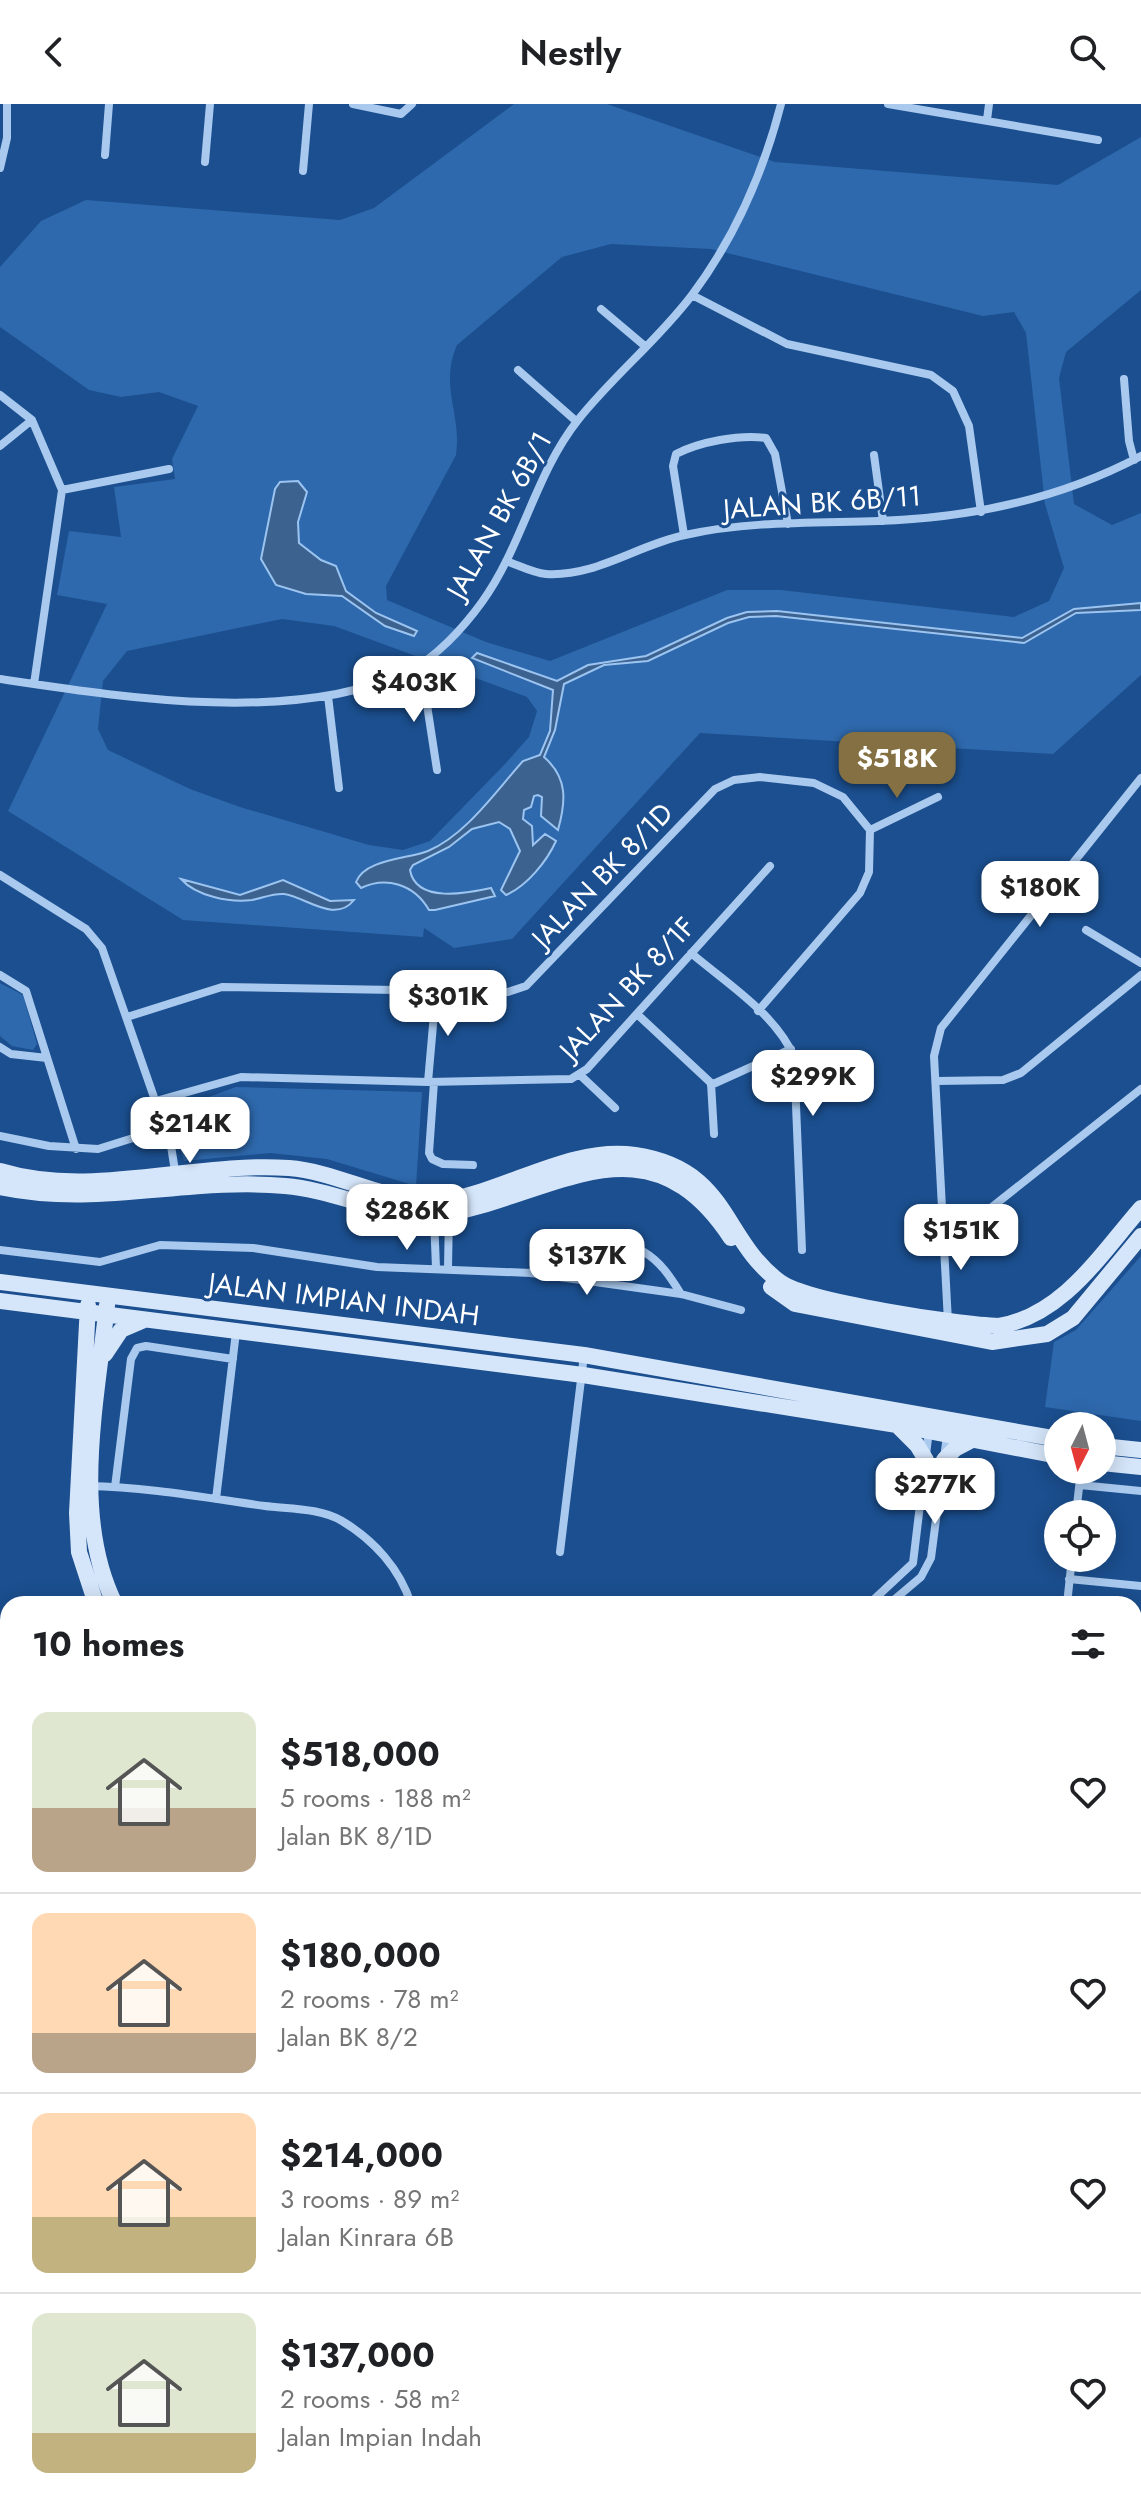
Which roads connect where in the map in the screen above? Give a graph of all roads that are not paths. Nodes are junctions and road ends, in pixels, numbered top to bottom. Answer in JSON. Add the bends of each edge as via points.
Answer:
{"nodes":[{"id":1,"x":7,"y":104,"type":"edge"},
{"id":2,"x":109,"y":104,"type":"edge"},
{"id":3,"x":210,"y":104,"type":"edge"},
{"id":4,"x":309,"y":104,"type":"edge"},
{"id":5,"x":353,"y":104,"type":"edge"},
{"id":6,"x":412,"y":104,"type":"edge"},
{"id":7,"x":781,"y":104,"type":"edge"},
{"id":8,"x":888,"y":104,"type":"edge"},
{"id":9,"x":989,"y":104,"type":"edge"},
{"id":10,"x":987,"y":120,"type":"junction"},
{"id":11,"x":1098,"y":140,"type":"dead end"},
{"id":12,"x":105,"y":155,"type":"dead end"},
{"id":13,"x":205,"y":162,"type":"dead end"},
{"id":14,"x":0,"y":168,"type":"edge"},
{"id":15,"x":303,"y":171,"type":"dead end"},
{"id":16,"x":692,"y":295,"type":"junction"},
{"id":17,"x":601,"y":309,"type":"dead end"},
{"id":18,"x":646,"y":347,"type":"junction"},
{"id":19,"x":518,"y":370,"type":"dead end"},
{"id":20,"x":1124,"y":379,"type":"dead end"},
{"id":21,"x":0,"y":395,"type":"edge"},
{"id":22,"x":32,"y":420,"type":"junction"},
{"id":23,"x":576,"y":421,"type":"junction"},
{"id":24,"x":0,"y":446,"type":"edge"},
{"id":25,"x":874,"y":455,"type":"dead end"},
{"id":26,"x":1138,"y":458,"type":"edge"},
{"id":27,"x":169,"y":469,"type":"dead end"},
{"id":28,"x":62,"y":490,"type":"junction"},
{"id":29,"x":981,"y":512,"type":"junction"},
{"id":30,"x":883,"y":521,"type":"junction"},
{"id":31,"x":788,"y":524,"type":"junction"},
{"id":32,"x":684,"y":535,"type":"junction"},
{"id":33,"x":506,"y":561,"type":"junction"},
{"id":34,"x":408,"y":672,"type":"junction"},
{"id":35,"x":0,"y":679,"type":"edge"},
{"id":36,"x":34,"y":684,"type":"junction"},
{"id":37,"x":328,"y":696,"type":"junction"},
{"id":38,"x":437,"y":770,"type":"dead end"},
{"id":39,"x":1141,"y":778,"type":"edge"},
{"id":40,"x":339,"y":788,"type":"dead end"},
{"id":41,"x":938,"y":797,"type":"dead end"},
{"id":42,"x":870,"y":830,"type":"junction"},
{"id":43,"x":770,"y":866,"type":"dead end"},
{"id":44,"x":0,"y":875,"type":"edge"},
{"id":45,"x":1086,"y":930,"type":"dead end"},
{"id":46,"x":691,"y":953,"type":"junction"},
{"id":47,"x":1141,"y":963,"type":"edge"},
{"id":48,"x":0,"y":975,"type":"edge"},
{"id":49,"x":1141,"y":975,"type":"edge"},
{"id":50,"x":436,"y":991,"type":"junction"},
{"id":51,"x":758,"y":1011,"type":"junction"},
{"id":52,"x":637,"y":1014,"type":"junction"},
{"id":53,"x":127,"y":1017,"type":"junction"},
{"id":54,"x":0,"y":1047,"type":"edge"},
{"id":55,"x":791,"y":1049,"type":"junction"},
{"id":56,"x":47,"y":1058,"type":"junction"},
{"id":57,"x":579,"y":1074,"type":"junction"},
{"id":58,"x":936,"y":1081,"type":"junction"},
{"id":59,"x":431,"y":1082,"type":"junction"},
{"id":60,"x":711,"y":1085,"type":"junction"},
{"id":61,"x":1141,"y":1089,"type":"edge"},
{"id":62,"x":156,"y":1101,"type":"junction"},
{"id":63,"x":615,"y":1108,"type":"dead end"},
{"id":64,"x":165,"y":1128,"type":"junction"},
{"id":65,"x":714,"y":1134,"type":"dead end"},
{"id":66,"x":0,"y":1136,"type":"edge"},
{"id":67,"x":76,"y":1149,"type":"junction"},
{"id":68,"x":473,"y":1165,"type":"dead end"},
{"id":69,"x":0,"y":1171,"type":"edge"},
{"id":70,"x":177,"y":1181,"type":"junction"},
{"id":71,"x":0,"y":1187,"type":"edge"},
{"id":72,"x":441,"y":1208,"type":"junction"},
{"id":73,"x":1141,"y":1208,"type":"edge"},
{"id":74,"x":1141,"y":1236,"type":"edge"},
{"id":75,"x":944,"y":1245,"type":"junction"},
{"id":76,"x":0,"y":1250,"type":"edge"},
{"id":77,"x":802,"y":1250,"type":"dead end"},
{"id":78,"x":436,"y":1268,"type":"junction"},
{"id":79,"x":448,"y":1268,"type":"junction"},
{"id":80,"x":531,"y":1273,"type":"junction"},
{"id":81,"x":0,"y":1282,"type":"edge"},
{"id":82,"x":89,"y":1293,"type":"junction"},
{"id":83,"x":681,"y":1294,"type":"junction"},
{"id":84,"x":107,"y":1295,"type":"junction"},
{"id":85,"x":0,"y":1301,"type":"edge"},
{"id":86,"x":741,"y":1310,"type":"dead end"},
{"id":87,"x":87,"y":1313,"type":"junction"},
{"id":88,"x":106,"y":1316,"type":"junction"},
{"id":89,"x":144,"y":1320,"type":"junction"},
{"id":90,"x":941,"y":1326,"type":"junction"},
{"id":91,"x":236,"y":1332,"type":"junction"},
{"id":92,"x":584,"y":1355,"type":"junction"},
{"id":93,"x":233,"y":1359,"type":"junction"},
{"id":94,"x":100,"y":1365,"type":"junction"},
{"id":95,"x":583,"y":1375,"type":"junction"},
{"id":96,"x":930,"y":1423,"type":"junction"},
{"id":97,"x":897,"y":1425,"type":"junction"},
{"id":98,"x":948,"y":1426,"type":"junction"},
{"id":99,"x":1044,"y":1437,"type":"edge"},
{"id":100,"x":972,"y":1440,"type":"junction"},
{"id":101,"x":1116,"y":1447,"type":"edge"},
{"id":102,"x":1141,"y":1450,"type":"edge"},
{"id":103,"x":1044,"y":1453,"type":"edge"},
{"id":104,"x":926,"y":1460,"type":"junction"},
{"id":105,"x":944,"y":1460,"type":"junction"},
{"id":106,"x":1116,"y":1464,"type":"edge"},
{"id":107,"x":1141,"y":1467,"type":"edge"},
{"id":108,"x":1080,"y":1485,"type":"joint"},
{"id":109,"x":83,"y":1486,"type":"junction"},
{"id":110,"x":115,"y":1487,"type":"junction"},
{"id":111,"x":1141,"y":1491,"type":"edge"},
{"id":112,"x":216,"y":1499,"type":"junction"},
{"id":113,"x":1078,"y":1500,"type":"edge"},
{"id":114,"x":560,"y":1552,"type":"dead end"},
{"id":115,"x":1070,"y":1572,"type":"edge"},
{"id":116,"x":1069,"y":1579,"type":"junction"},
{"id":117,"x":1141,"y":1586,"type":"edge"},
{"id":118,"x":93,"y":1596,"type":"edge"},
{"id":119,"x":112,"y":1596,"type":"edge"},
{"id":120,"x":408,"y":1596,"type":"edge"},
{"id":121,"x":878,"y":1596,"type":"edge"},
{"id":122,"x":897,"y":1596,"type":"edge"},
{"id":123,"x":1068,"y":1596,"type":"edge"}],
"edges":[{"from":1,"to":14,"type":"street"},
{"from":2,"to":12,"type":"street"},
{"from":3,"to":13,"type":"street"},
{"from":4,"to":15,"type":"street"},
{"from":5,"to":6,"type":"street","via":[[401,114]]},
{"from":7,"to":16,"type":"street","name":"JALAN BK 6B/1","via":[[754,194]]},
{"from":8,"to":10,"type":"street"},
{"from":9,"to":10,"type":"street"},
{"from":10,"to":11,"type":"street"},
{"from":16,"to":18,"type":"street","name":"JALAN BK 6B/1"},
{"from":16,"to":29,"type":"street","via":[[787,344],[931,375],[953,391],[969,426]]},
{"from":17,"to":18,"type":"street"},
{"from":18,"to":23,"type":"street","name":"JALAN BK 6B/1"},
{"from":19,"to":23,"type":"street"},
{"from":20,"to":26,"type":"street","via":[[1129,441]]},
{"from":21,"to":22,"type":"street"},
{"from":22,"to":24,"type":"street"},
{"from":22,"to":28,"type":"street"},
{"from":23,"to":33,"type":"street","name":"JALAN BK 6B/1","via":[[537,490]]},
{"from":25,"to":30,"type":"street"},
{"from":26,"to":29,"type":"street","name":"JALAN BK 6B/11","via":[[1063,490]]},
{"from":27,"to":28,"type":"street"},
{"from":28,"to":36,"type":"street"},
{"from":29,"to":30,"type":"street","name":"JALAN BK 6B/11"},
{"from":30,"to":31,"type":"street","name":"JALAN BK 6B/11"},
{"from":31,"to":32,"type":"street","name":"JALAN BK 6B/11"},
{"from":31,"to":32,"type":"street","via":[[775,454],[766,438],[754,436],[676,454],[673,466]]},
{"from":32,"to":33,"type":"street","name":"JALAN BK 6B/11","via":[[581,573],[543,574]]},
{"from":33,"to":34,"type":"street","name":"JALAN BK 6B/1","via":[[482,602],[444,644]]},
{"from":34,"to":37,"type":"street","name":"JALAN BK 6B/1"},
{"from":34,"to":38,"type":"street","via":[[427,705]]},
{"from":35,"to":36,"type":"street","name":"JALAN BK 6B/1"},
{"from":36,"to":37,"type":"street","name":"JALAN BK 6B/1","via":[[194,703]]},
{"from":37,"to":40,"type":"street"},
{"from":39,"to":58,"type":"street","via":[[941,1028],[934,1056]]},
{"from":41,"to":42,"type":"street"},
{"from":42,"to":50,"type":"street","name":"JALAN BK 8/1D","via":[[830,788],[760,777],[734,780],[715,789],[526,986],[508,992]]},
{"from":42,"to":51,"type":"street","via":[[869,872],[860,893]]},
{"from":43,"to":46,"type":"street","name":"JALAN BK 8/1F"},
{"from":44,"to":53,"type":"street","via":[[86,929],[102,948]]},
{"from":45,"to":47,"type":"street"},
{"from":46,"to":51,"type":"street"},
{"from":46,"to":52,"type":"street","name":"JALAN BK 8/1F"},
{"from":48,"to":56,"type":"street","via":[[26,991]]},
{"from":49,"to":58,"type":"street","via":[[1021,1073],[1003,1080]]},
{"from":50,"to":53,"type":"street","name":"JALAN BK 8/1D","via":[[222,987]]},
{"from":50,"to":59,"type":"street"},
{"from":51,"to":55,"type":"street"},
{"from":52,"to":57,"type":"street","name":"JALAN BK 8/1F"},
{"from":52,"to":60,"type":"street"},
{"from":53,"to":62,"type":"street"},
{"from":54,"to":56,"type":"street","via":[[11,1054]]},
{"from":55,"to":60,"type":"street"},
{"from":55,"to":77,"type":"street"},
{"from":56,"to":67,"type":"street"},
{"from":57,"to":59,"type":"street","name":"JALAN BK 8/1F","via":[[571,1079]]},
{"from":57,"to":63,"type":"street"},
{"from":58,"to":75,"type":"street"},
{"from":59,"to":62,"type":"street","name":"JALAN BK 8/1F","via":[[241,1077]]},
{"from":59,"to":68,"type":"street","via":[[432,1159]]},
{"from":60,"to":65,"type":"street"},
{"from":61,"to":75,"type":"street"},
{"from":62,"to":64,"type":"street"},
{"from":64,"to":67,"type":"street","via":[[98,1149]]},
{"from":64,"to":70,"type":"street"},
{"from":66,"to":67,"type":"street"},
{"from":69,"to":70,"type":"street","via":[[85,1180]]},
{"from":70,"to":71,"type":"street","via":[[112,1196]]},
{"from":70,"to":72,"type":"street","via":[[332,1192],[417,1216]]},
{"from":72,"to":78,"type":"street"},
{"from":72,"to":79,"type":"street"},
{"from":72,"to":90,"type":"street","via":[[615,1167],[650,1170],[696,1196],[769,1286],[795,1304]]},
{"from":73,"to":90,"type":"street","via":[[1043,1313],[999,1326]]},
{"from":74,"to":90,"type":"street","via":[[1073,1318],[1047,1334],[992,1342]]},
{"from":75,"to":90,"type":"street"},
{"from":76,"to":78,"type":"street","via":[[100,1262],[160,1245],[190,1245],[253,1248],[377,1267]]},
{"from":78,"to":79,"type":"street"},
{"from":79,"to":80,"type":"street"},
{"from":80,"to":83,"type":"street"},
{"from":80,"to":83,"type":"street","via":[[549,1252],[569,1244],[604,1242],[643,1250],[666,1270]]},
{"from":81,"to":82,"type":"street","name":"JALAN IMPIAN INDAH"},
{"from":82,"to":84,"type":"street","name":"JALAN IMPIAN INDAH"},
{"from":82,"to":87,"type":"street"},
{"from":83,"to":86,"type":"street"},
{"from":84,"to":88,"type":"street"},
{"from":84,"to":92,"type":"street","name":"JALAN IMPIAN INDAH"},
{"from":85,"to":87,"type":"street","name":"JALAN IMPIAN INDAH"},
{"from":87,"to":88,"type":"street","name":"JALAN IMPIAN INDAH"},
{"from":87,"to":109,"type":"street"},
{"from":88,"to":89,"type":"street","name":"JALAN IMPIAN INDAH"},
{"from":88,"to":94,"type":"street"},
{"from":89,"to":91,"type":"street","name":"JALAN IMPIAN INDAH"},
{"from":89,"to":94,"type":"street","via":[[114,1337]]},
{"from":91,"to":93,"type":"street"},
{"from":91,"to":95,"type":"street","name":"JALAN IMPIAN INDAH"},
{"from":92,"to":95,"type":"street"},
{"from":92,"to":96,"type":"street","name":"JALAN IMPIAN INDAH"},
{"from":93,"to":110,"type":"street","via":[[137,1348],[131,1359]]},
{"from":93,"to":112,"type":"street"},
{"from":94,"to":109,"type":"street"},
{"from":95,"to":97,"type":"street","name":"JALAN IMPIAN INDAH"},
{"from":95,"to":114,"type":"street"},
{"from":96,"to":97,"type":"street","name":"JALAN IMPIAN INDAH"},
{"from":96,"to":98,"type":"street","name":"JALAN IMPIAN INDAH"},
{"from":96,"to":104,"type":"street"},
{"from":97,"to":104,"type":"street"},
{"from":98,"to":99,"type":"street","name":"JALAN IMPIAN INDAH"},
{"from":98,"to":100,"type":"street","name":"JALAN IMPIAN INDAH"},
{"from":98,"to":105,"type":"street"},
{"from":100,"to":103,"type":"street","name":"JALAN IMPIAN INDAH"},
{"from":100,"to":105,"type":"street"},
{"from":101,"to":102,"type":"street"},
{"from":104,"to":121,"type":"street","via":[[913,1563]]},
{"from":105,"to":122,"type":"street","via":[[927,1568]]},
{"from":106,"to":107,"type":"street"},
{"from":108,"to":111,"type":"street"},
{"from":108,"to":113,"type":"street"},
{"from":109,"to":110,"type":"street"},
{"from":109,"to":118,"type":"street","via":[[79,1552]]},
{"from":109,"to":119,"type":"street","via":[[98,1560]]},
{"from":110,"to":112,"type":"street"},
{"from":112,"to":120,"type":"street","via":[[340,1520],[383,1554]]},
{"from":115,"to":116,"type":"street"},
{"from":116,"to":117,"type":"street"},
{"from":116,"to":123,"type":"street"}]}
